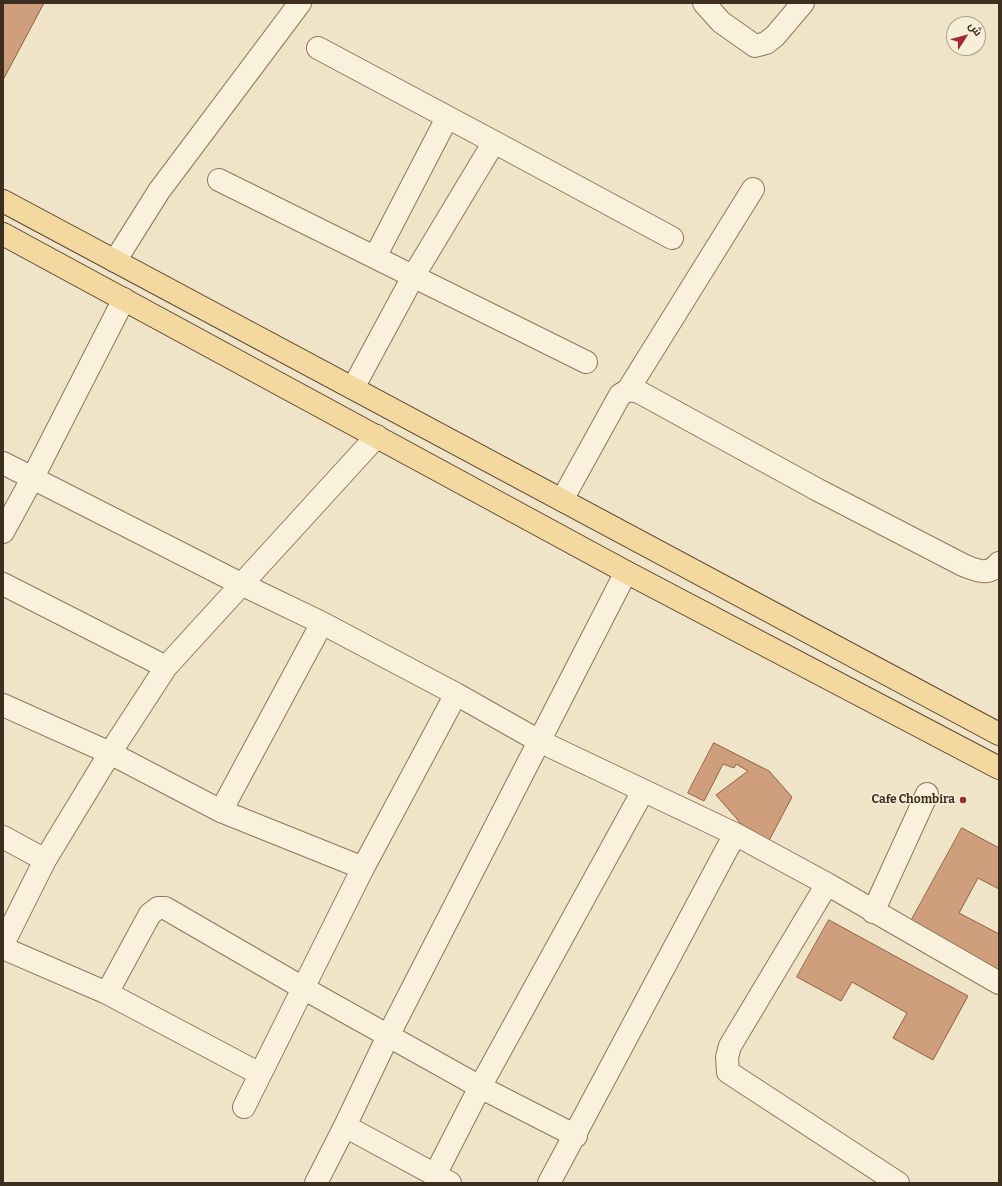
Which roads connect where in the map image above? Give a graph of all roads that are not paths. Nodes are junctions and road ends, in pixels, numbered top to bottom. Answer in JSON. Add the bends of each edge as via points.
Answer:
{"nodes":[{"id":1,"x":300,"y":3,"type":"edge"},
{"id":2,"x":704,"y":3,"type":"edge"},
{"id":3,"x":803,"y":3,"type":"edge"},
{"id":4,"x":318,"y":48,"type":"dead end"},
{"id":5,"x":448,"y":118,"type":"junction"},
{"id":6,"x":494,"y":142,"type":"junction"},
{"id":7,"x":219,"y":180,"type":"dead end"},
{"id":8,"x":753,"y":189,"type":"dead end"},
{"id":9,"x":3,"y":201,"type":"edge"},
{"id":10,"x":3,"y":234,"type":"edge"},
{"id":11,"x":672,"y":238,"type":"dead end"},
{"id":12,"x":375,"y":257,"type":"junction"},
{"id":13,"x":116,"y":261,"type":"junction"},
{"id":14,"x":414,"y":276,"type":"junction"},
{"id":15,"x":124,"y":299,"type":"junction"},
{"id":16,"x":586,"y":362,"type":"dead end"},
{"id":17,"x":353,"y":388,"type":"junction"},
{"id":18,"x":628,"y":390,"type":"junction"},
{"id":19,"x":377,"y":436,"type":"junction"},
{"id":20,"x":3,"y":463,"type":"edge"},
{"id":21,"x":32,"y":478,"type":"junction"},
{"id":22,"x":562,"y":500,"type":"junction"},
{"id":23,"x":3,"y":532,"type":"edge"},
{"id":24,"x":999,"y":563,"type":"edge"},
{"id":25,"x":626,"y":572,"type":"junction"},
{"id":26,"x":3,"y":584,"type":"edge"},
{"id":27,"x":241,"y":584,"type":"junction"},
{"id":28,"x":322,"y":623,"type":"junction"},
{"id":29,"x":166,"y":667,"type":"junction"},
{"id":30,"x":456,"y":694,"type":"junction"},
{"id":31,"x":3,"y":705,"type":"edge"},
{"id":32,"x":999,"y":734,"type":"edge"},
{"id":33,"x":539,"y":741,"type":"junction"},
{"id":34,"x":110,"y":754,"type":"junction"},
{"id":35,"x":999,"y":768,"type":"edge"},
{"id":36,"x":643,"y":791,"type":"junction"},
{"id":37,"x":927,"y":794,"type":"dead end"},
{"id":38,"x":221,"y":810,"type":"junction"},
{"id":39,"x":735,"y":834,"type":"junction"},
{"id":40,"x":3,"y":837,"type":"edge"},
{"id":41,"x":45,"y":860,"type":"junction"},
{"id":42,"x":363,"y":868,"type":"junction"},
{"id":43,"x":827,"y":884,"type":"junction"},
{"id":44,"x":873,"y":912,"type":"junction"},
{"id":45,"x":3,"y":944,"type":"edge"},
{"id":46,"x":3,"y":948,"type":"edge"},
{"id":47,"x":999,"y":983,"type":"edge"},
{"id":48,"x":303,"y":988,"type":"junction"},
{"id":49,"x":107,"y":993,"type":"junction"},
{"id":50,"x":388,"y":1036,"type":"junction"},
{"id":51,"x":260,"y":1074,"type":"junction"},
{"id":52,"x":480,"y":1087,"type":"junction"},
{"id":53,"x":244,"y":1107,"type":"dead end"},
{"id":54,"x":345,"y":1126,"type":"junction"},
{"id":55,"x":576,"y":1136,"type":"junction"},
{"id":56,"x":442,"y":1179,"type":"edge"},
{"id":57,"x":316,"y":1183,"type":"edge"},
{"id":58,"x":549,"y":1183,"type":"edge"},
{"id":59,"x":898,"y":1183,"type":"edge"}],
"edges":[{"from":1,"to":13,"type":"street","via":[[159,191]]},
{"from":2,"to":3,"type":"street","via":[[721,22],[755,46],[766,43],[776,36]]},
{"from":4,"to":5,"type":"street"},
{"from":5,"to":6,"type":"street"},
{"from":5,"to":12,"type":"street"},
{"from":6,"to":11,"type":"street"},
{"from":6,"to":14,"type":"street"},
{"from":7,"to":12,"type":"street"},
{"from":8,"to":18,"type":"street"},
{"from":9,"to":13,"type":"main road"},
{"from":10,"to":15,"type":"main road"},
{"from":12,"to":14,"type":"street"},
{"from":13,"to":17,"type":"main road"},
{"from":14,"to":16,"type":"street"},
{"from":14,"to":17,"type":"street"},
{"from":15,"to":19,"type":"main road"},
{"from":15,"to":21,"type":"street"},
{"from":17,"to":22,"type":"main road"},
{"from":18,"to":22,"type":"street","via":[[620,396]]},
{"from":18,"to":24,"type":"street","via":[[639,392],[962,565],[982,572],[995,568]]},
{"from":19,"to":25,"type":"main road"},
{"from":19,"to":27,"type":"street"},
{"from":20,"to":21,"type":"street"},
{"from":21,"to":23,"type":"street"},
{"from":21,"to":27,"type":"street"},
{"from":22,"to":32,"type":"main road"},
{"from":25,"to":33,"type":"street"},
{"from":25,"to":35,"type":"main road"},
{"from":26,"to":29,"type":"street"},
{"from":27,"to":28,"type":"street"},
{"from":27,"to":29,"type":"street"},
{"from":28,"to":30,"type":"street"},
{"from":28,"to":38,"type":"street"},
{"from":29,"to":34,"type":"street"},
{"from":30,"to":33,"type":"street"},
{"from":30,"to":42,"type":"street"},
{"from":31,"to":34,"type":"street"},
{"from":33,"to":36,"type":"street"},
{"from":33,"to":50,"type":"street"},
{"from":34,"to":38,"type":"street"},
{"from":34,"to":41,"type":"street"},
{"from":36,"to":39,"type":"street"},
{"from":36,"to":52,"type":"street"},
{"from":37,"to":44,"type":"street"},
{"from":38,"to":42,"type":"street"},
{"from":39,"to":43,"type":"street"},
{"from":39,"to":55,"type":"street"},
{"from":40,"to":41,"type":"street"},
{"from":41,"to":45,"type":"street"},
{"from":42,"to":48,"type":"street"},
{"from":43,"to":44,"type":"street"},
{"from":43,"to":59,"type":"street","via":[[730,1046],[727,1057],[728,1072]]},
{"from":44,"to":47,"type":"street"},
{"from":46,"to":49,"type":"street"},
{"from":48,"to":49,"type":"street","via":[[165,908],[158,908],[150,914]]},
{"from":48,"to":50,"type":"street"},
{"from":48,"to":51,"type":"street"},
{"from":49,"to":51,"type":"street"},
{"from":50,"to":52,"type":"street"},
{"from":50,"to":54,"type":"street"},
{"from":51,"to":53,"type":"street"},
{"from":52,"to":55,"type":"street"},
{"from":52,"to":56,"type":"street"},
{"from":54,"to":56,"type":"street"},
{"from":54,"to":57,"type":"street"},
{"from":55,"to":58,"type":"street"}]}
